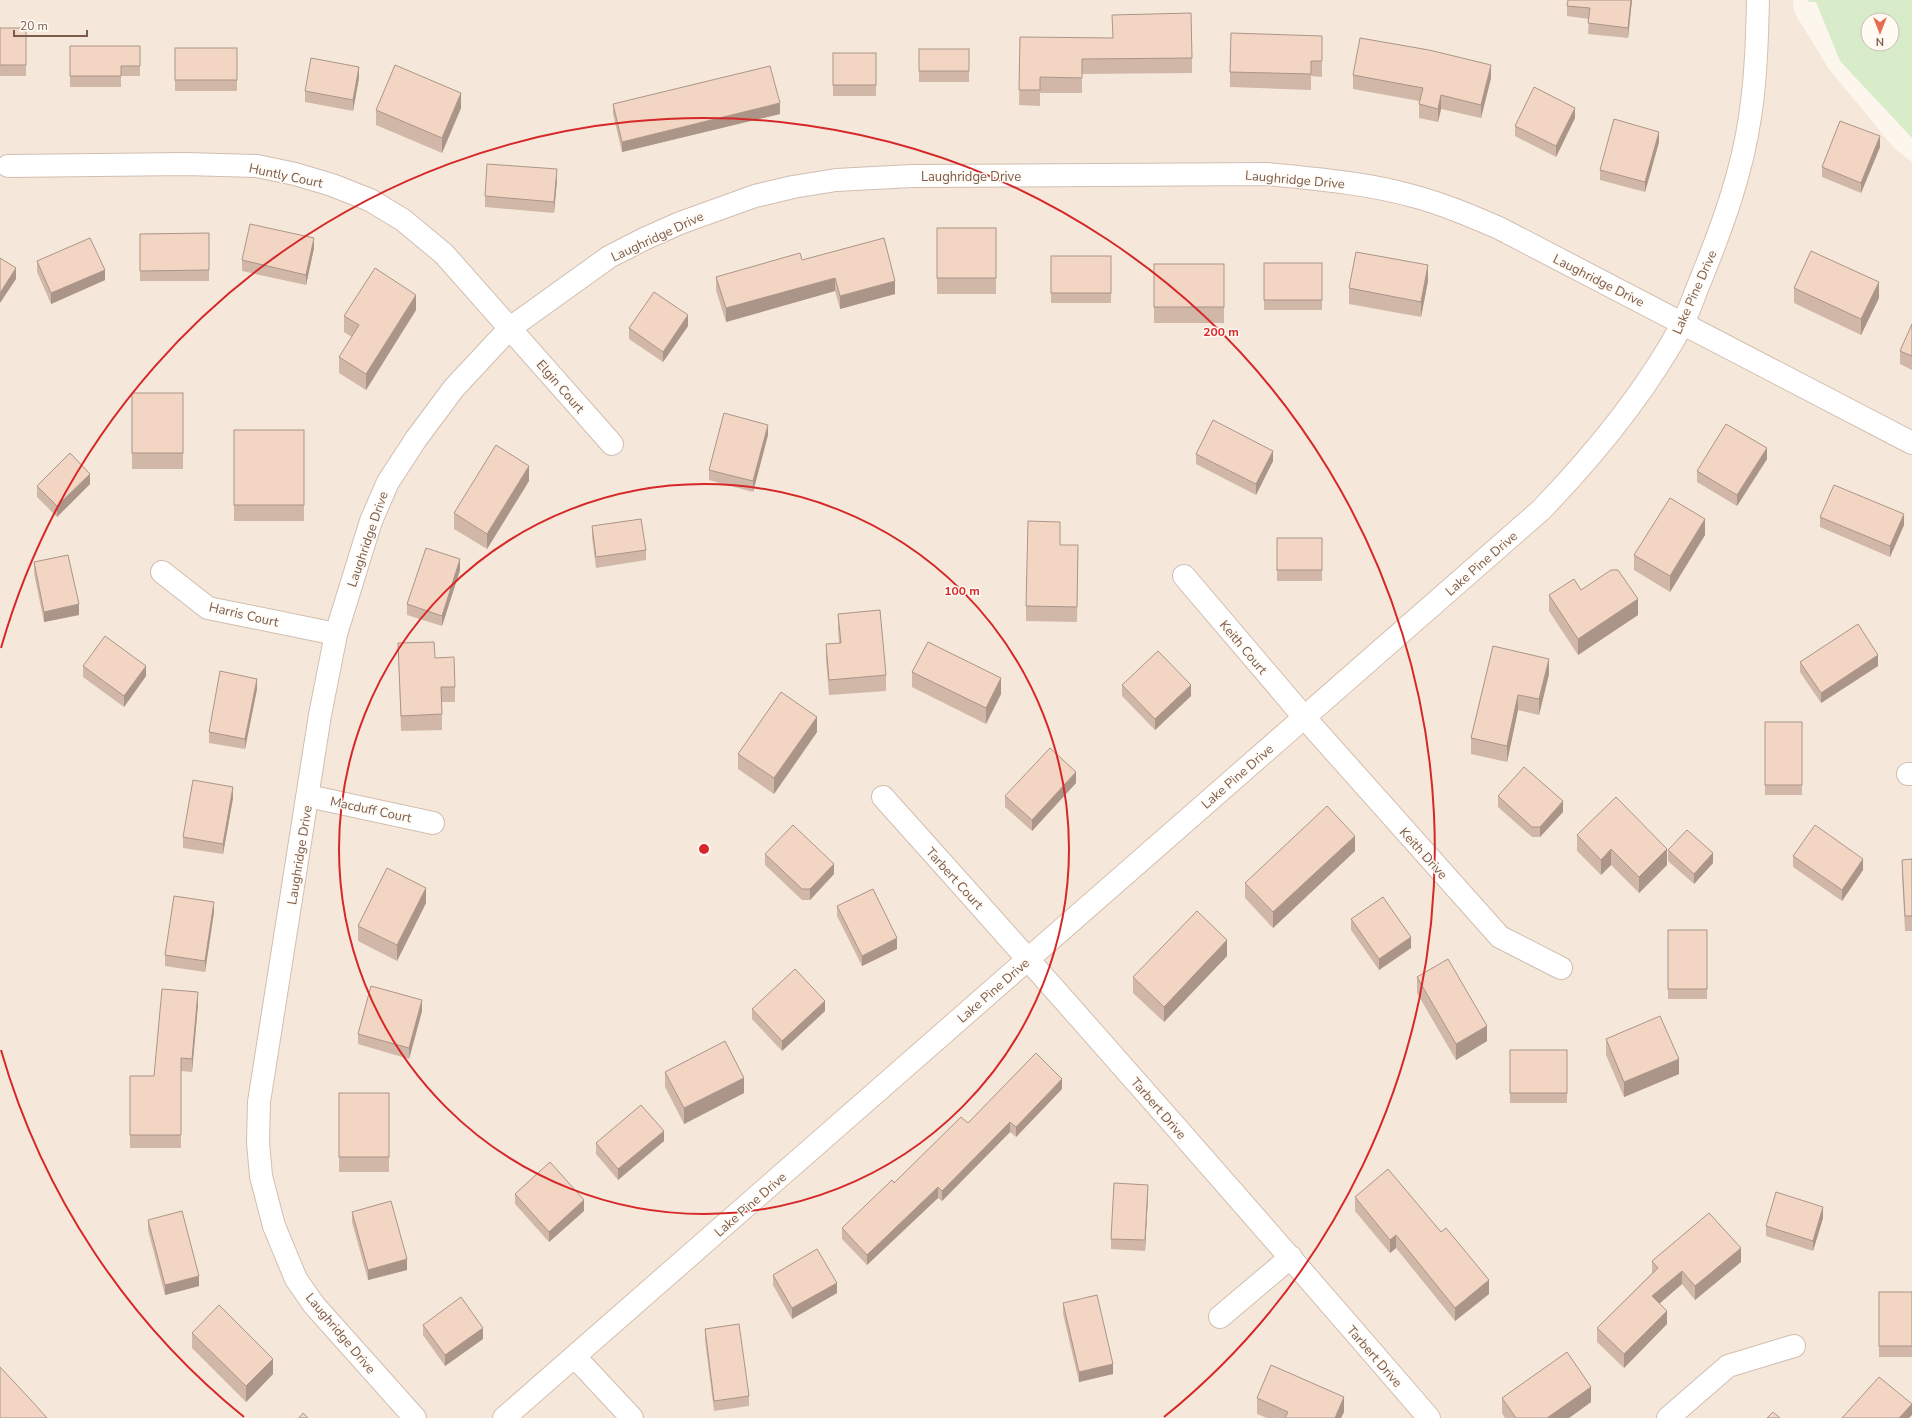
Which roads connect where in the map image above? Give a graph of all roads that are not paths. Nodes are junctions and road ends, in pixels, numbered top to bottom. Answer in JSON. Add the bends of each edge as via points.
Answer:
{"nodes":[{"id":1,"x":1758,"y":0,"type":"edge"},
{"id":2,"x":8,"y":166,"type":"dead end"},
{"id":3,"x":1683,"y":323,"type":"junction"},
{"id":4,"x":510,"y":328,"type":"junction"},
{"id":5,"x":1912,"y":443,"type":"edge"},
{"id":6,"x":612,"y":444,"type":"dead end"},
{"id":7,"x":162,"y":572,"type":"dead end"},
{"id":8,"x":1184,"y":576,"type":"dead end"},
{"id":9,"x":336,"y":634,"type":"junction"},
{"id":10,"x":1304,"y":718,"type":"junction"},
{"id":11,"x":308,"y":796,"type":"junction"},
{"id":12,"x":883,"y":797,"type":"dead end"},
{"id":13,"x":433,"y":823,"type":"dead end"},
{"id":14,"x":1028,"y":959,"type":"junction"},
{"id":15,"x":1561,"y":968,"type":"dead end"},
{"id":16,"x":1290,"y":1257,"type":"junction"},
{"id":17,"x":1220,"y":1317,"type":"dead end"},
{"id":18,"x":1794,"y":1346,"type":"dead end"},
{"id":19,"x":575,"y":1357,"type":"junction"},
{"id":20,"x":415,"y":1418,"type":"edge"},
{"id":21,"x":504,"y":1418,"type":"edge"},
{"id":22,"x":632,"y":1418,"type":"edge"},
{"id":23,"x":1428,"y":1418,"type":"edge"},
{"id":24,"x":1668,"y":1418,"type":"edge"}],
"edges":[{"from":1,"to":3,"type":"street","name":"Lake Pine Drive","via":[[1755,81],[1750,119],[1734,188],[1717,240]]},
{"from":2,"to":4,"type":"street","name":"Huntly Court","via":[[257,166],[332,185],[370,200],[403,220],[444,254]]},
{"from":3,"to":4,"type":"street","name":"Laughridge Drive","via":[[1499,228],[1451,208],[1367,186],[1268,174],[912,176],[836,180],[755,196],[680,223],[609,257]]},
{"from":3,"to":5,"type":"street","name":"Laughridge Drive"},
{"from":3,"to":10,"type":"street","name":"Lake Pine Drive","via":[[1632,403],[1571,479],[1541,510]]},
{"from":4,"to":6,"type":"street","name":"Elgin Court"},
{"from":4,"to":9,"type":"street","name":"Laughridge Drive","via":[[454,388],[388,482],[371,521]]},
{"from":7,"to":9,"type":"street","name":"Harris Court","via":[[208,608]]},
{"from":8,"to":10,"type":"street","name":"Keith Court"},
{"from":9,"to":11,"type":"street","name":"Laughridge Drive"},
{"from":10,"to":14,"type":"street","name":"Lake Pine Drive"},
{"from":10,"to":15,"type":"street","name":"Keith Drive","via":[[1500,937]]},
{"from":11,"to":13,"type":"street","name":"Macduff Court"},
{"from":11,"to":20,"type":"street","name":"Laughridge Drive","via":[[259,1102],[258,1142],[261,1176],[274,1226],[296,1279],[314,1305]]},
{"from":12,"to":14,"type":"street","name":"Tarbert Court"},
{"from":14,"to":16,"type":"street","name":"Tarbert Drive"},
{"from":14,"to":19,"type":"street","name":"Lake Pine Drive"},
{"from":16,"to":17,"type":"street"},
{"from":16,"to":23,"type":"street","name":"Tarbert Drive"},
{"from":18,"to":24,"type":"street","via":[[1728,1366]]},
{"from":19,"to":21,"type":"street","name":"Lake Pine Drive"},
{"from":19,"to":22,"type":"street"}]}
